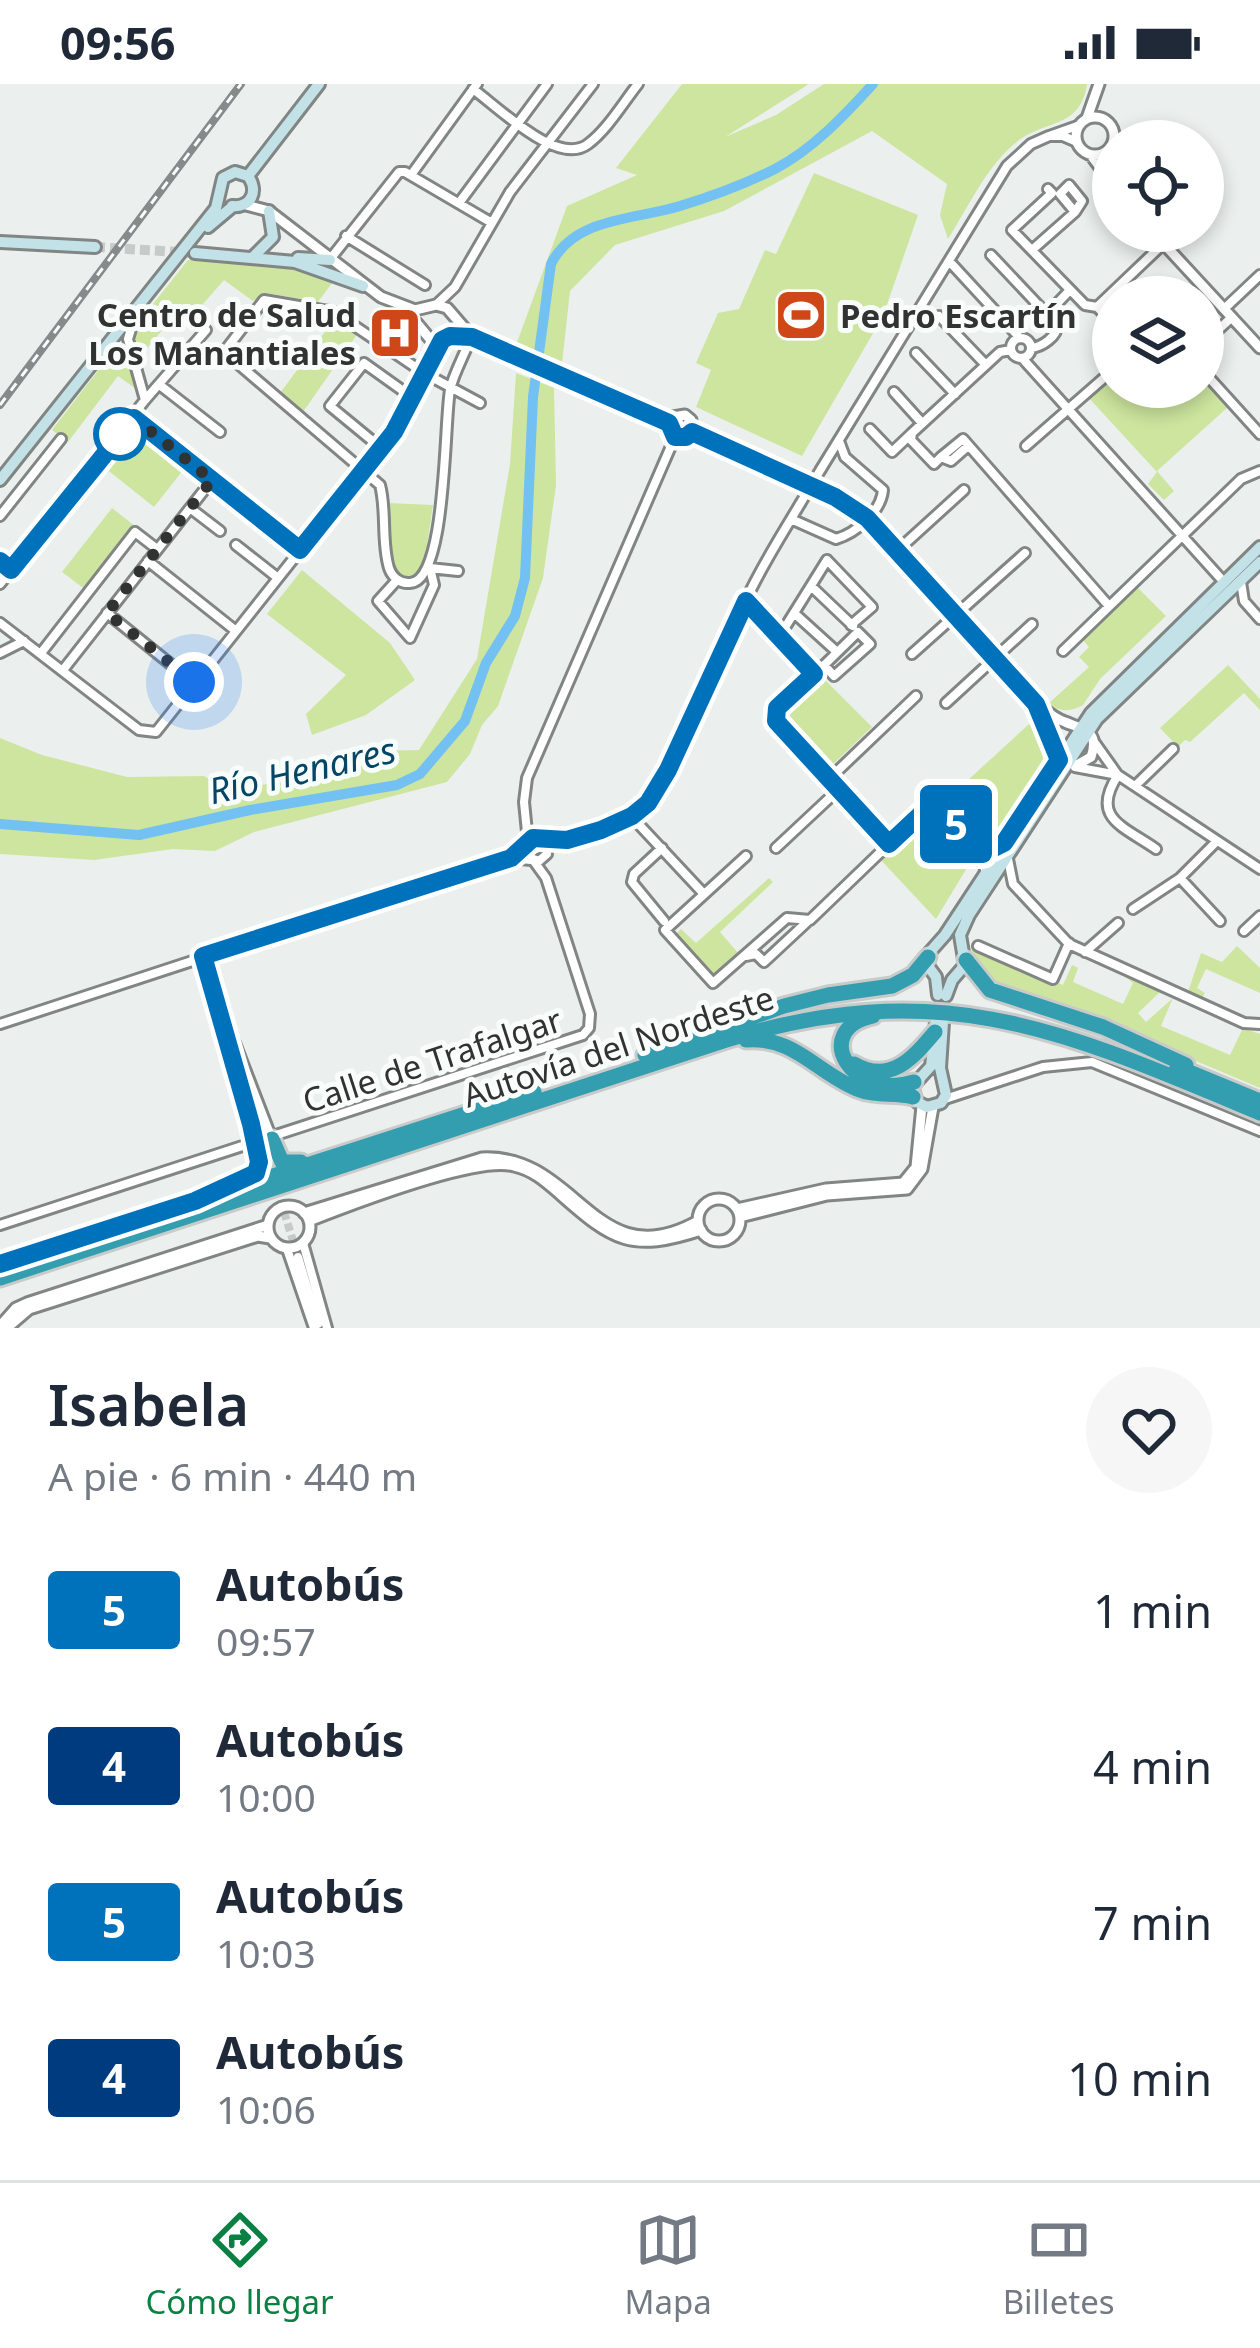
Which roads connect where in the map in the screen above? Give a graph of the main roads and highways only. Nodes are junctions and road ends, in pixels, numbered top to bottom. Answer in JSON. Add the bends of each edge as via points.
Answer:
{"nodes":[{"id":1,"x":319,"y":84,"type":"edge"},
{"id":2,"x":248,"y":176,"type":"junction"},
{"id":3,"x":219,"y":190,"type":"junction"},
{"id":4,"x":239,"y":206,"type":"junction"},
{"id":5,"x":267,"y":209,"type":"road end"},
{"id":6,"x":0,"y":242,"type":"edge"},
{"id":7,"x":94,"y":247,"type":"tunnel mouth"},
{"id":8,"x":195,"y":253,"type":"tunnel mouth"},
{"id":9,"x":253,"y":257,"type":"junction"},
{"id":10,"x":330,"y":260,"type":"road end"},
{"id":11,"x":175,"y":262,"type":"junction"},
{"id":12,"x":363,"y":286,"type":"road end"},
{"id":13,"x":0,"y":480,"type":"edge"},
{"id":14,"x":1260,"y":547,"type":"edge"},
{"id":15,"x":1260,"y":562,"type":"edge"},
{"id":16,"x":1094,"y":716,"type":"junction"},
{"id":17,"x":1007,"y":847,"type":"junction"},
{"id":18,"x":933,"y":951,"type":"junction"},
{"id":19,"x":963,"y":954,"type":"junction"},
{"id":20,"x":936,"y":977,"type":"junction"},
{"id":21,"x":952,"y":980,"type":"junction"},
{"id":22,"x":938,"y":1025,"type":"junction"},
{"id":23,"x":1078,"y":1039,"type":"junction"},
{"id":24,"x":844,"y":1040,"type":"junction"},
{"id":25,"x":645,"y":1055,"type":"junction"},
{"id":26,"x":943,"y":1081,"type":"junction"},
{"id":27,"x":1231,"y":1089,"type":"junction"},
{"id":28,"x":925,"y":1094,"type":"junction"},
{"id":29,"x":535,"y":1097,"type":"junction"},
{"id":30,"x":1260,"y":1100,"type":"edge"},
{"id":31,"x":1260,"y":1113,"type":"edge"},
{"id":32,"x":272,"y":1138,"type":"road end"},
{"id":33,"x":252,"y":1145,"type":"road end"},
{"id":34,"x":195,"y":1201,"type":"junction"},
{"id":35,"x":0,"y":1264,"type":"edge"},
{"id":36,"x":0,"y":1278,"type":"edge"}],
"edges":[{"from":1,"to":2,"type":"main road"},
{"from":2,"to":3,"type":"main road","via":[[229,174]]},
{"from":2,"to":4,"type":"main road","via":[[254,190]]},
{"from":3,"to":4,"type":"main road"},
{"from":3,"to":11,"type":"main road","via":[[216,208]]},
{"from":4,"to":11,"type":"main road"},
{"from":5,"to":9,"type":"main road","via":[[273,237]]},
{"from":6,"to":7,"type":"main road"},
{"from":8,"to":9,"type":"main road"},
{"from":9,"to":10,"type":"main road"},
{"from":9,"to":12,"type":"main road","via":[[308,265]]},
{"from":11,"to":13,"type":"main road"},
{"from":14,"to":16,"type":"main road"},
{"from":15,"to":16,"type":"main road"},
{"from":16,"to":17,"type":"main road"},
{"from":17,"to":18,"type":"main road"},
{"from":17,"to":19,"type":"main road","via":[[962,930]]},
{"from":18,"to":19,"type":"main road","via":[[951,943]]},
{"from":18,"to":20,"type":"main road"},
{"from":18,"to":25,"type":"highway","via":[[892,986],[784,1006]]},
{"from":19,"to":21,"type":"main road","via":[[961,975]]},
{"from":19,"to":27,"type":"highway","via":[[990,990],[1103,1027]]},
{"from":20,"to":21,"type":"main road"},
{"from":20,"to":21,"type":"main road","via":[[942,996]]},
{"from":22,"to":24,"type":"highway","via":[[908,1062],[886,1072],[857,1067]]},
{"from":22,"to":26,"type":"main road"},
{"from":22,"to":28,"type":"main road"},
{"from":23,"to":24,"type":"highway","via":[[904,1015],[860,1020]]},
{"from":23,"to":29,"type":"highway","name":"Autovía del Nordeste","via":[[954,1012],[834,1014]]},
{"from":23,"to":31,"type":"highway","name":"Autovía del Nordeste"},
{"from":24,"to":28,"type":"highway","via":[[844,1060],[858,1078]]},
{"from":25,"to":27,"type":"highway","name":"Autovía del Nordeste","via":[[814,1008],[955,1003],[1060,1023]]},
{"from":25,"to":29,"type":"highway","name":"Autovía del Nordeste"},
{"from":26,"to":28,"type":"main road"},
{"from":26,"to":28,"type":"main road"},
{"from":27,"to":30,"type":"highway","name":"Autovía del Nordeste"},
{"from":28,"to":29,"type":"highway","via":[[862,1091],[792,1047],[757,1039],[571,1095]]},
{"from":29,"to":32,"type":"highway","via":[[484,1103],[298,1163],[282,1162]]},
{"from":29,"to":34,"type":"highway","name":"Autovía del Nordeste"},
{"from":29,"to":36,"type":"highway","name":"Autovía del Nordeste"},
{"from":33,"to":34,"type":"highway","via":[[256,1173]]},
{"from":34,"to":35,"type":"highway","name":"Autovía del Nordeste"}]}
